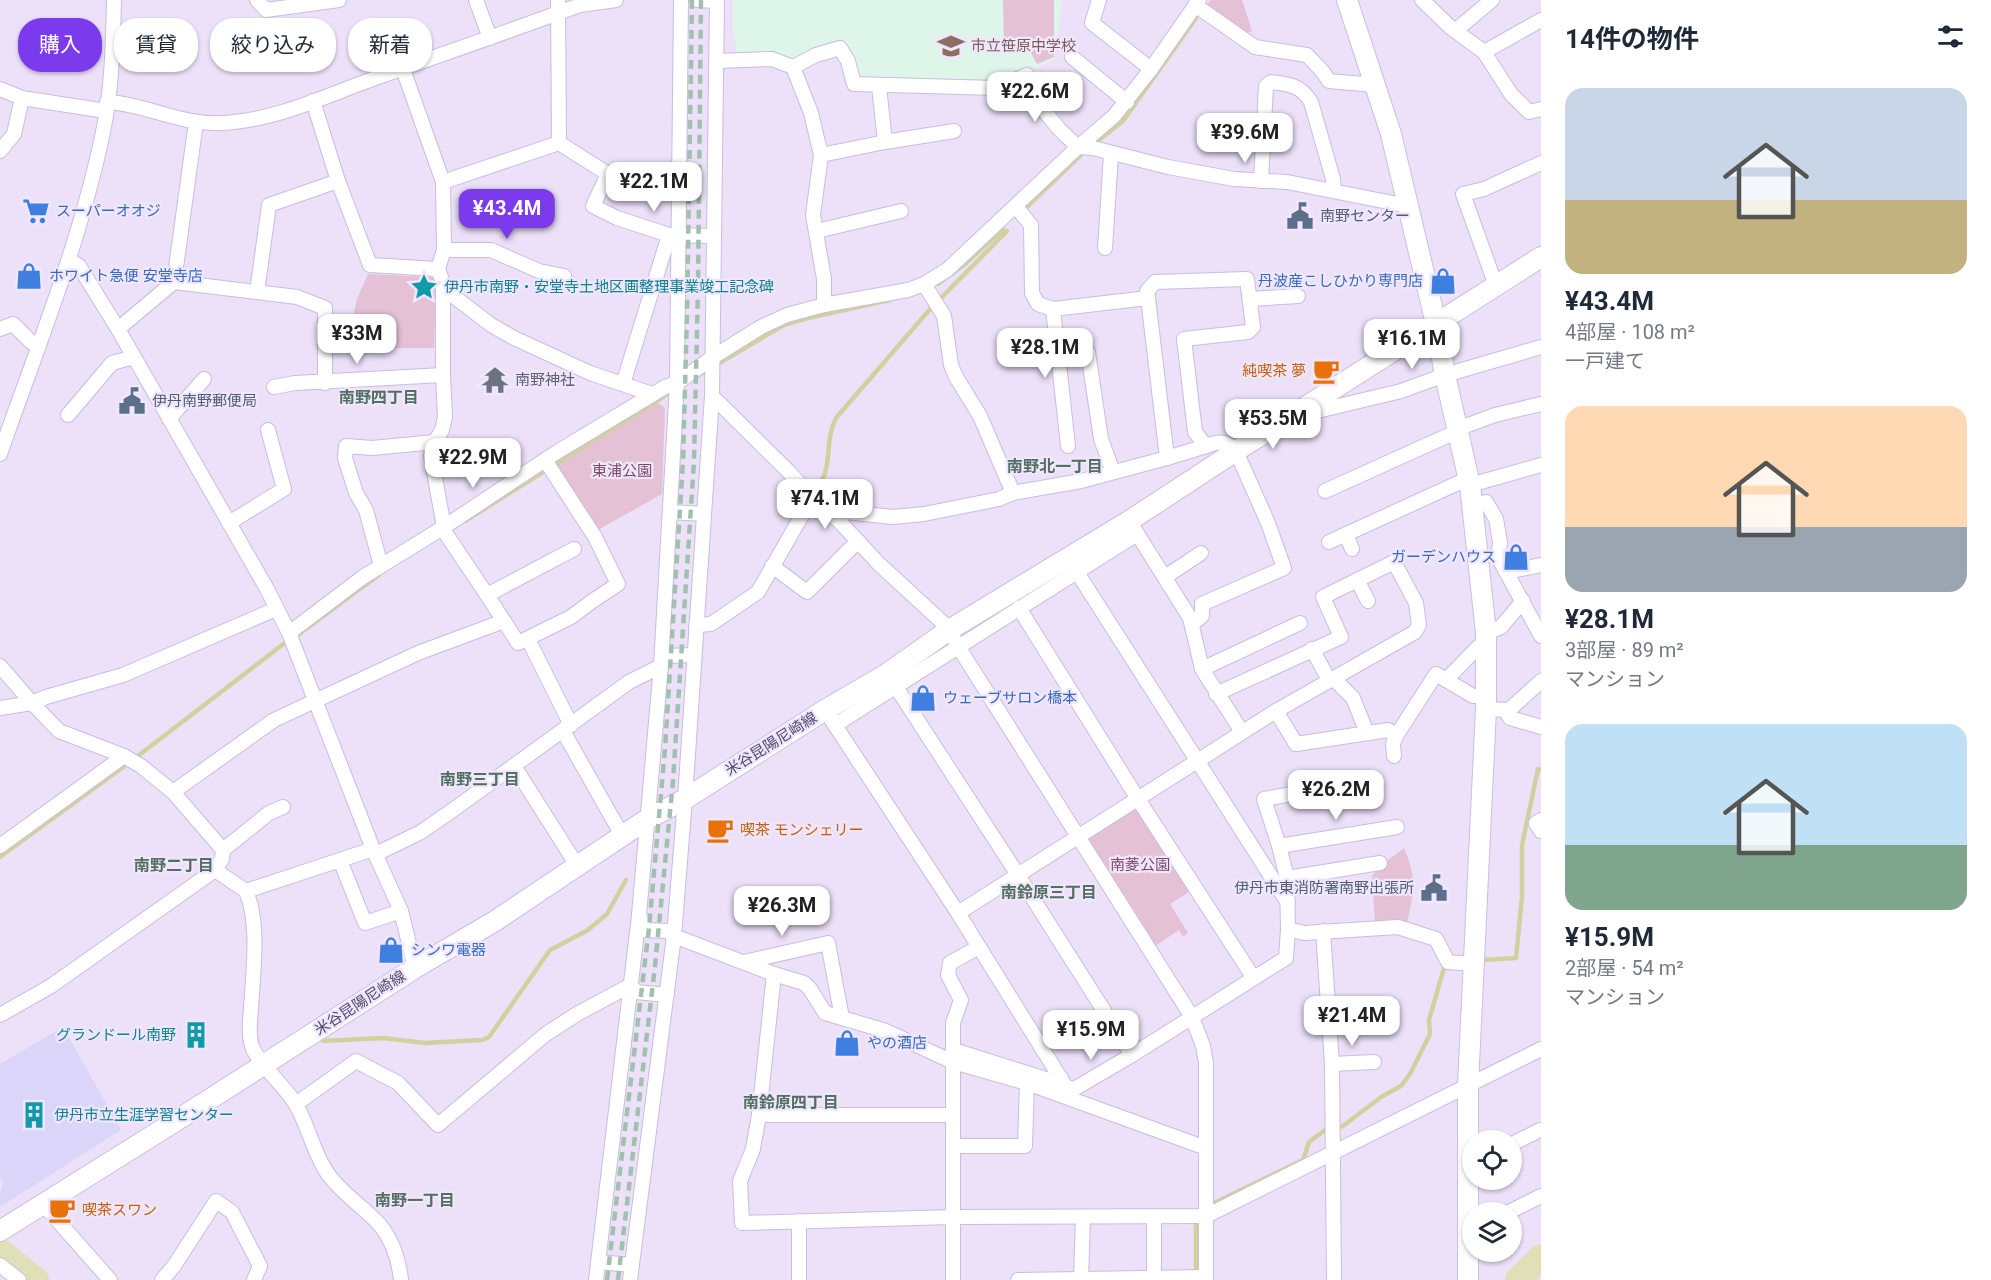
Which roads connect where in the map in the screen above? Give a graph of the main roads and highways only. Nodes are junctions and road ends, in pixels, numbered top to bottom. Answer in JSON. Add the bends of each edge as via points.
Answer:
{"nodes":[{"id":1,"x":1347,"y":0,"type":"edge"},
{"id":2,"x":1541,"y":257,"type":"edge"},
{"id":3,"x":1436,"y":324,"type":"junction"},
{"id":4,"x":1470,"y":1130,"type":"edge"},
{"id":5,"x":0,"y":1231,"type":"edge"},
{"id":6,"x":1469,"y":1262,"type":"edge"},
{"id":7,"x":1468,"y":1280,"type":"edge"}],
"edges":[{"from":1,"to":3,"type":"main road","via":[[1391,134]]},
{"from":2,"to":3,"type":"main road","name":"米谷昆陽尼崎線"},
{"from":3,"to":4,"type":"main road","via":[[1469,482],[1492,705],[1474,964]]},
{"from":3,"to":5,"type":"main road","name":"米谷昆陽尼崎線","via":[[1236,451],[1133,528],[949,630],[891,681],[646,820],[495,921]]},
{"from":6,"to":7,"type":"main road"}]}
